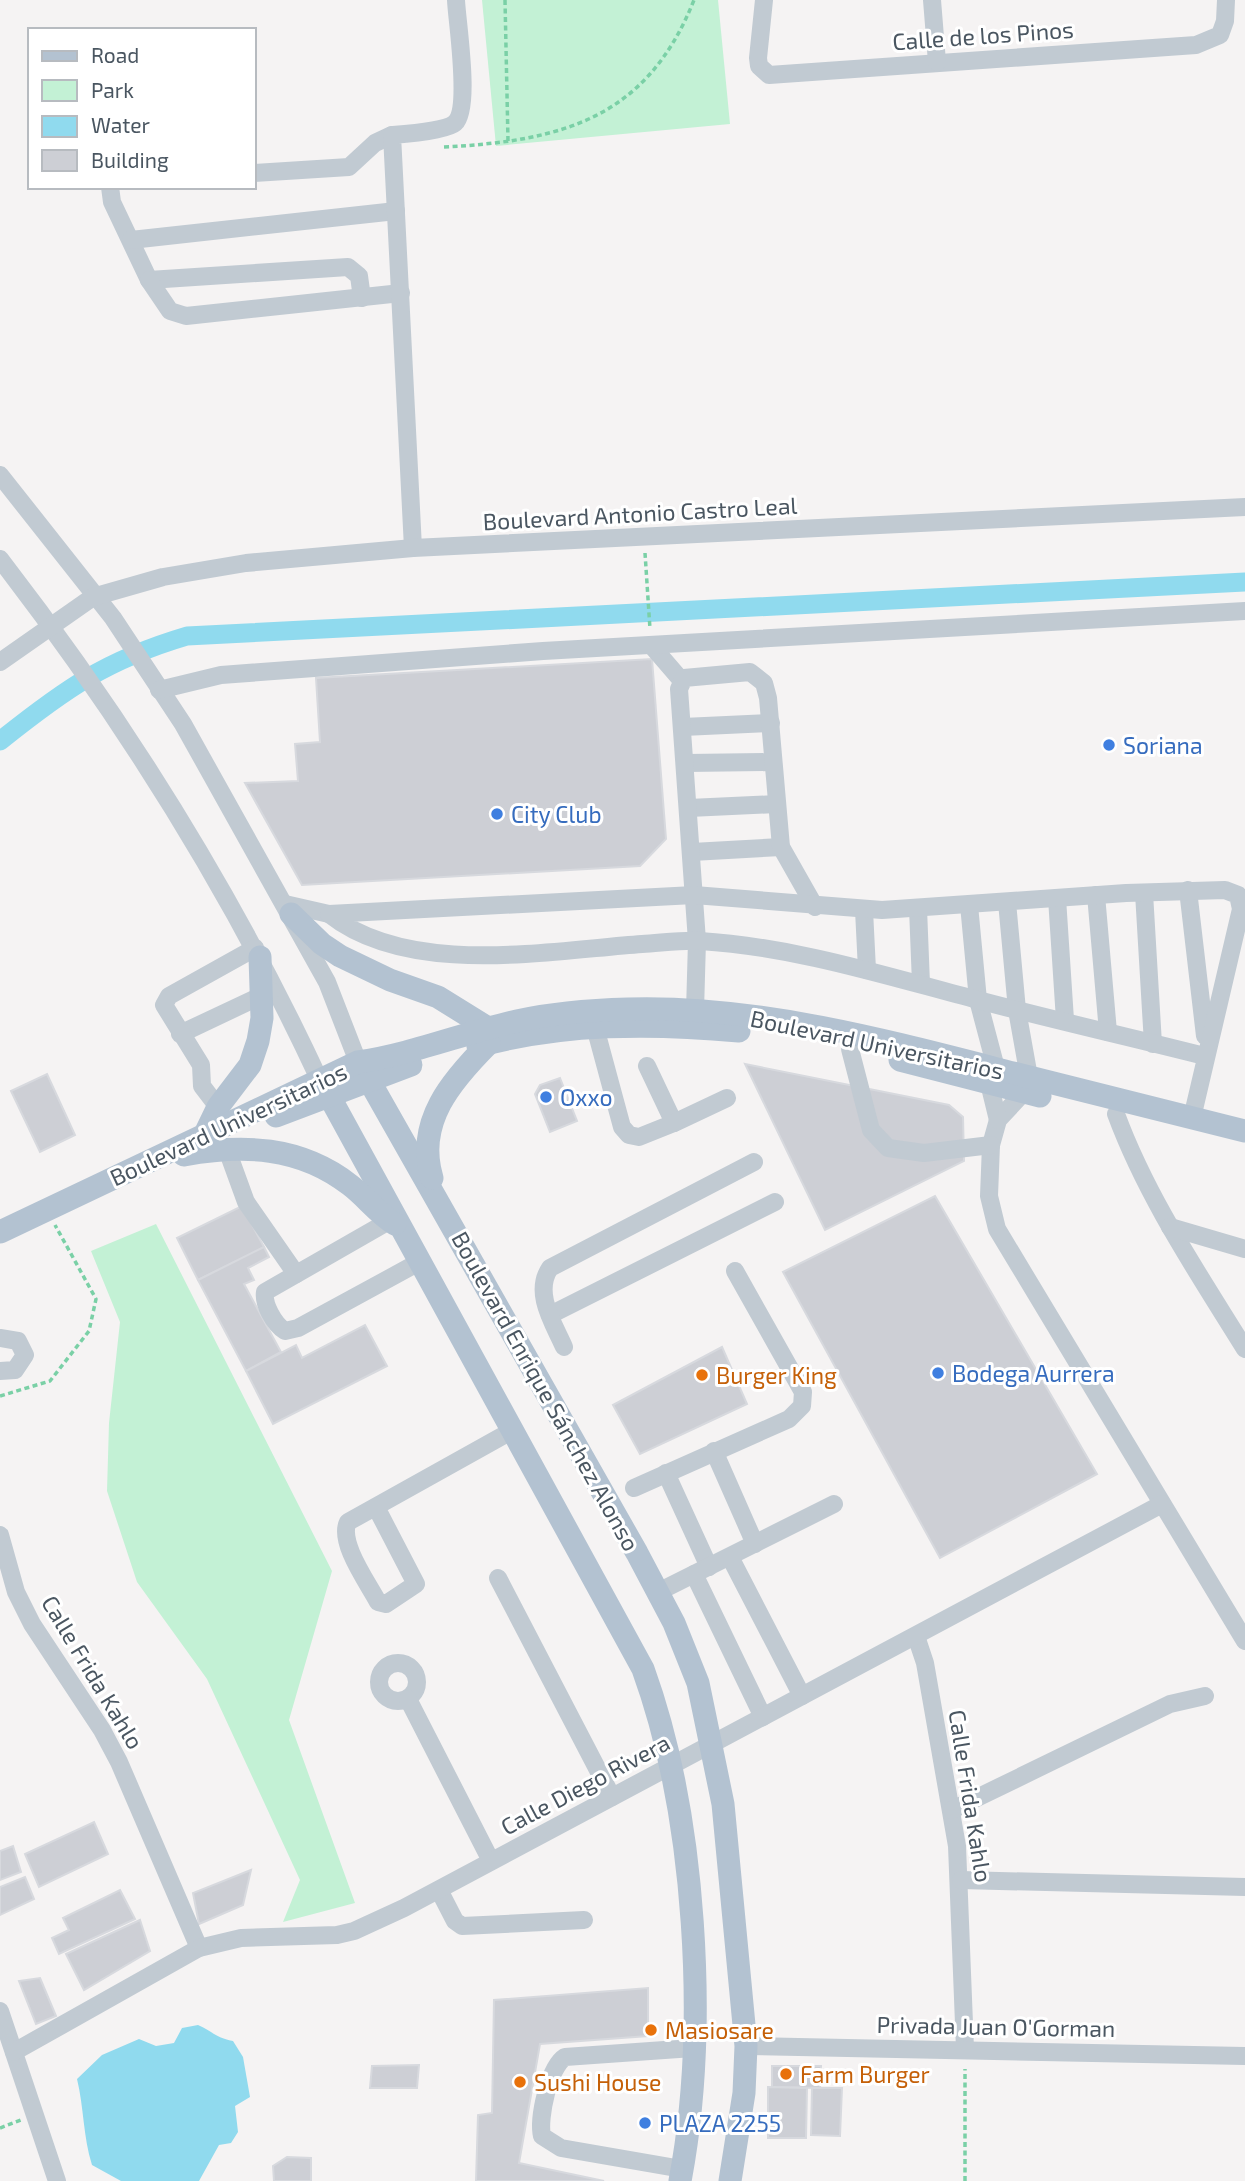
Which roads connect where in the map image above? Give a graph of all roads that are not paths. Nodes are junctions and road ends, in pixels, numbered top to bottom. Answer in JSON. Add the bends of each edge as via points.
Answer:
{"nodes":[{"id":1,"x":456,"y":0,"type":"edge"},
{"id":2,"x":764,"y":0,"type":"edge"},
{"id":3,"x":932,"y":0,"type":"edge"},
{"id":4,"x":1226,"y":0,"type":"edge"},
{"id":5,"x":937,"y":62,"type":"junction"},
{"id":6,"x":392,"y":135,"type":"junction"},
{"id":7,"x":256,"y":173,"type":"edge"},
{"id":8,"x":110,"y":189,"type":"edge"},
{"id":9,"x":396,"y":211,"type":"junction"},
{"id":10,"x":131,"y":240,"type":"junction"},
{"id":11,"x":149,"y":280,"type":"junction"},
{"id":12,"x":401,"y":293,"type":"junction"},
{"id":13,"x":362,"y":298,"type":"junction"},
{"id":14,"x":0,"y":475,"type":"edge"},
{"id":15,"x":1245,"y":507,"type":"edge"},
{"id":16,"x":413,"y":548,"type":"junction"},
{"id":17,"x":0,"y":559,"type":"edge"},
{"id":18,"x":93,"y":597,"type":"junction"},
{"id":19,"x":1245,"y":611,"type":"edge"},
{"id":20,"x":50,"y":624,"type":"junction"},
{"id":21,"x":651,"y":645,"type":"junction"},
{"id":22,"x":0,"y":662,"type":"edge"},
{"id":23,"x":682,"y":681,"type":"junction"},
{"id":24,"x":159,"y":690,"type":"junction"},
{"id":25,"x":771,"y":723,"type":"junction"},
{"id":26,"x":683,"y":727,"type":"junction"},
{"id":27,"x":773,"y":762,"type":"junction"},
{"id":28,"x":686,"y":763,"type":"junction"},
{"id":29,"x":776,"y":804,"type":"junction"},
{"id":30,"x":688,"y":808,"type":"junction"},
{"id":31,"x":781,"y":847,"type":"junction"},
{"id":32,"x":692,"y":852,"type":"junction"},
{"id":33,"x":1188,"y":890,"type":"junction"},
{"id":34,"x":1144,"y":893,"type":"junction"},
{"id":35,"x":694,"y":895,"type":"junction"},
{"id":36,"x":1096,"y":895,"type":"junction"},
{"id":37,"x":1057,"y":898,"type":"junction"},
{"id":38,"x":1007,"y":902,"type":"junction"},
{"id":39,"x":969,"y":905,"type":"junction"},
{"id":40,"x":815,"y":907,"type":"junction"},
{"id":41,"x":918,"y":908,"type":"junction"},
{"id":42,"x":288,"y":909,"type":"junction"},
{"id":43,"x":864,"y":910,"type":"junction"},
{"id":44,"x":329,"y":914,"type":"junction"},
{"id":45,"x":697,"y":941,"type":"junction"},
{"id":46,"x":258,"y":953,"type":"junction"},
{"id":47,"x":867,"y":970,"type":"junction"},
{"id":48,"x":921,"y":984,"type":"junction"},
{"id":49,"x":270,"y":992,"type":"junction"},
{"id":50,"x":978,"y":1000,"type":"junction"},
{"id":51,"x":1017,"y":1010,"type":"junction"},
{"id":52,"x":695,"y":1011,"type":"junction"},
{"id":53,"x":1065,"y":1020,"type":"junction"},
{"id":54,"x":595,"y":1027,"type":"junction"},
{"id":55,"x":1108,"y":1032,"type":"junction"},
{"id":56,"x":180,"y":1034,"type":"junction"},
{"id":57,"x":489,"y":1036,"type":"junction"},
{"id":58,"x":1153,"y":1044,"type":"junction"},
{"id":59,"x":850,"y":1049,"type":"junction"},
{"id":60,"x":1205,"y":1051,"type":"junction"},
{"id":61,"x":648,"y":1066,"type":"dead end"},
{"id":62,"x":364,"y":1070,"type":"junction"},
{"id":63,"x":993,"y":1075,"type":"junction"},
{"id":64,"x":1026,"y":1084,"type":"junction"},
{"id":65,"x":325,"y":1086,"type":"junction"},
{"id":66,"x":726,"y":1098,"type":"dead end"},
{"id":67,"x":218,"y":1107,"type":"junction"},
{"id":68,"x":1116,"y":1114,"type":"junction"},
{"id":69,"x":1192,"y":1118,"type":"junction"},
{"id":70,"x":998,"y":1120,"type":"junction"},
{"id":71,"x":674,"y":1123,"type":"junction"},
{"id":72,"x":1245,"y":1131,"type":"edge"},
{"id":73,"x":204,"y":1136,"type":"junction"},
{"id":74,"x":991,"y":1145,"type":"junction"},
{"id":75,"x":226,"y":1147,"type":"junction"},
{"id":76,"x":1245,"y":1147,"type":"edge"},
{"id":77,"x":180,"y":1155,"type":"junction"},
{"id":78,"x":754,"y":1162,"type":"dead end"},
{"id":79,"x":439,"y":1201,"type":"junction"},
{"id":80,"x":775,"y":1202,"type":"dead end"},
{"id":81,"x":397,"y":1225,"type":"junction"},
{"id":82,"x":1170,"y":1227,"type":"junction"},
{"id":83,"x":0,"y":1233,"type":"edge"},
{"id":84,"x":1245,"y":1249,"type":"edge"},
{"id":85,"x":421,"y":1261,"type":"junction"},
{"id":86,"x":735,"y":1271,"type":"dead end"},
{"id":87,"x":296,"y":1274,"type":"junction"},
{"id":88,"x":550,"y":1315,"type":"junction"},
{"id":89,"x":0,"y":1338,"type":"edge"},
{"id":90,"x":564,"y":1348,"type":"dead end"},
{"id":91,"x":1245,"y":1349,"type":"edge"},
{"id":92,"x":2,"y":1375,"type":"edge"},
{"id":93,"x":513,"y":1430,"type":"junction"},
{"id":94,"x":714,"y":1451,"type":"junction"},
{"id":95,"x":666,"y":1474,"type":"junction"},
{"id":96,"x":634,"y":1488,"type":"dead end"},
{"id":97,"x":834,"y":1504,"type":"dead end"},
{"id":98,"x":1162,"y":1504,"type":"junction"},
{"id":99,"x":376,"y":1507,"type":"junction"},
{"id":100,"x":0,"y":1535,"type":"edge"},
{"id":101,"x":755,"y":1544,"type":"junction"},
{"id":102,"x":730,"y":1557,"type":"junction"},
{"id":103,"x":701,"y":1570,"type":"junction"},
{"id":104,"x":498,"y":1578,"type":"dead end"},
{"id":105,"x":658,"y":1592,"type":"junction"},
{"id":106,"x":916,"y":1636,"type":"junction"},
{"id":107,"x":1245,"y":1641,"type":"edge"},
{"id":108,"x":802,"y":1696,"type":"junction"},
{"id":109,"x":1205,"y":1696,"type":"dead end"},
{"id":110,"x":408,"y":1699,"type":"dead end"},
{"id":111,"x":763,"y":1717,"type":"junction"},
{"id":112,"x":712,"y":1744,"type":"junction"},
{"id":113,"x":670,"y":1766,"type":"junction"},
{"id":114,"x":612,"y":1797,"type":"junction"},
{"id":115,"x":952,"y":1810,"type":"junction"},
{"id":116,"x":491,"y":1861,"type":"junction"},
{"id":117,"x":961,"y":1880,"type":"junction"},
{"id":118,"x":1245,"y":1887,"type":"edge"},
{"id":119,"x":439,"y":1890,"type":"junction"},
{"id":120,"x":584,"y":1920,"type":"dead end"},
{"id":121,"x":200,"y":1948,"type":"junction"},
{"id":122,"x":0,"y":2011,"type":"edge"},
{"id":123,"x":746,"y":2046,"type":"junction"},
{"id":124,"x":693,"y":2048,"type":"junction"},
{"id":125,"x":965,"y":2049,"type":"junction"},
{"id":126,"x":14,"y":2052,"type":"junction"},
{"id":127,"x":1245,"y":2056,"type":"edge"},
{"id":128,"x":681,"y":2175,"type":"edge"},
{"id":129,"x":57,"y":2181,"type":"edge"},
{"id":130,"x":730,"y":2181,"type":"edge"}],
"edges":[{"from":1,"to":6,"type":"street","via":[[461,114],[448,127]]},
{"from":2,"to":5,"type":"street","name":"Calle de los Pinos","via":[[758,58],[759,66],[769,75]]},
{"from":3,"to":5,"type":"street"},
{"from":4,"to":5,"type":"street","name":"Calle de los Pinos","via":[[1220,35],[1196,45]]},
{"from":6,"to":7,"type":"street","via":[[375,143],[349,167]]},
{"from":6,"to":9,"type":"street"},
{"from":8,"to":10,"type":"street"},
{"from":9,"to":10,"type":"street"},
{"from":9,"to":12,"type":"street"},
{"from":10,"to":11,"type":"street"},
{"from":11,"to":13,"type":"street","via":[[170,312],[186,316]]},
{"from":11,"to":13,"type":"street","via":[[348,267],[359,276]]},
{"from":12,"to":13,"type":"street"},
{"from":12,"to":16,"type":"street"},
{"from":14,"to":18,"type":"street","name":"Boulevard Enrique Sánchez Alonso"},
{"from":15,"to":16,"type":"street","name":"Boulevard Antonio Castro Leal"},
{"from":16,"to":18,"type":"street","name":"Boulevard Antonio Castro Leal","via":[[204,568]]},
{"from":17,"to":20,"type":"street"},
{"from":18,"to":20,"type":"street","name":"Boulevard Antonio Castro Leal"},
{"from":18,"to":24,"type":"street","name":"Boulevard Enrique Sánchez Alonso","via":[[113,618]]},
{"from":19,"to":21,"type":"street"},
{"from":20,"to":22,"type":"street","name":"Boulevard Antonio Castro Leal"},
{"from":20,"to":46,"type":"street","via":[[149,767]]},
{"from":21,"to":23,"type":"street"},
{"from":21,"to":24,"type":"street","via":[[221,675]]},
{"from":23,"to":25,"type":"street","via":[[695,675],[753,673],[767,691]]},
{"from":23,"to":26,"type":"street"},
{"from":24,"to":42,"type":"street","name":"Boulevard Enrique Sánchez Alonso","via":[[218,783]]},
{"from":25,"to":26,"type":"street"},
{"from":25,"to":27,"type":"street"},
{"from":26,"to":28,"type":"street"},
{"from":27,"to":28,"type":"street"},
{"from":27,"to":29,"type":"street"},
{"from":28,"to":30,"type":"street"},
{"from":29,"to":30,"type":"street"},
{"from":29,"to":31,"type":"street"},
{"from":30,"to":32,"type":"street"},
{"from":31,"to":32,"type":"street"},
{"from":31,"to":40,"type":"street"},
{"from":32,"to":35,"type":"street"},
{"from":33,"to":34,"type":"street"},
{"from":33,"to":60,"type":"street"},
{"from":33,"to":60,"type":"street","via":[[1231,892],[1241,904]]},
{"from":34,"to":36,"type":"street"},
{"from":34,"to":58,"type":"street"},
{"from":35,"to":40,"type":"street"},
{"from":35,"to":44,"type":"street"},
{"from":35,"to":45,"type":"street"},
{"from":36,"to":37,"type":"street"},
{"from":36,"to":55,"type":"street"},
{"from":37,"to":38,"type":"street"},
{"from":37,"to":53,"type":"street"},
{"from":38,"to":39,"type":"street"},
{"from":38,"to":51,"type":"street"},
{"from":39,"to":41,"type":"street"},
{"from":39,"to":50,"type":"street"},
{"from":40,"to":43,"type":"street"},
{"from":41,"to":43,"type":"street"},
{"from":41,"to":48,"type":"street"},
{"from":42,"to":44,"type":"street"},
{"from":42,"to":57,"type":"main road","via":[[340,956],[438,997]]},
{"from":42,"to":62,"type":"street","name":"Boulevard Enrique Sánchez Alonso","via":[[327,982]]},
{"from":43,"to":47,"type":"street"},
{"from":44,"to":45,"type":"street","via":[[369,938],[428,954]]},
{"from":45,"to":47,"type":"street","via":[[775,950]]},
{"from":45,"to":52,"type":"street"},
{"from":46,"to":49,"type":"main road"},
{"from":46,"to":56,"type":"street","via":[[169,996],[164,1005]]},
{"from":47,"to":48,"type":"street"},
{"from":48,"to":50,"type":"street"},
{"from":49,"to":56,"type":"street"},
{"from":49,"to":65,"type":"street","name":"Boulevard Enrique Sánchez Alonso"},
{"from":49,"to":67,"type":"main road","via":[[250,1065]]},
{"from":50,"to":51,"type":"street"},
{"from":50,"to":63,"type":"street"},
{"from":51,"to":53,"type":"street"},
{"from":51,"to":64,"type":"street"},
{"from":52,"to":57,"type":"main road","name":"Boulevard Universitarios","via":[[559,1013]]},
{"from":52,"to":63,"type":"main road","name":"Boulevard Universitarios","via":[[831,1030]]},
{"from":53,"to":55,"type":"street"},
{"from":54,"to":57,"type":"main road","name":"Boulevard Universitarios"},
{"from":54,"to":59,"type":"main road","name":"Boulevard Universitarios","via":[[732,1030]]},
{"from":54,"to":71,"type":"street","via":[[622,1127],[639,1137]]},
{"from":55,"to":58,"type":"street"},
{"from":56,"to":67,"type":"street","via":[[201,1065],[202,1087]]},
{"from":57,"to":62,"type":"main road","name":"Boulevard Universitarios","via":[[385,1058]]},
{"from":57,"to":79,"type":"main road","via":[[458,1074],[432,1120],[427,1162]]},
{"from":58,"to":60,"type":"street"},
{"from":59,"to":63,"type":"main road","name":"Boulevard Universitarios"},
{"from":59,"to":74,"type":"street","via":[[871,1130],[888,1148],[924,1153]]},
{"from":60,"to":69,"type":"street"},
{"from":61,"to":71,"type":"street"},
{"from":62,"to":65,"type":"main road","name":"Boulevard Universitarios"},
{"from":62,"to":79,"type":"main road","name":"Boulevard Enrique Sánchez Alonso"},
{"from":63,"to":64,"type":"main road","name":"Boulevard Universitarios"},
{"from":63,"to":70,"type":"street"},
{"from":64,"to":68,"type":"main road","name":"Boulevard Universitarios"},
{"from":64,"to":69,"type":"main road","name":"Boulevard Universitarios"},
{"from":64,"to":70,"type":"street"},
{"from":65,"to":73,"type":"main road","name":"Boulevard Universitarios"},
{"from":65,"to":77,"type":"main road","name":"Boulevard Universitarios"},
{"from":65,"to":81,"type":"main road","name":"Boulevard Enrique Sánchez Alonso"},
{"from":66,"to":71,"type":"street"},
{"from":67,"to":73,"type":"main road"},
{"from":68,"to":76,"type":"main road","name":"Boulevard Universitarios"},
{"from":68,"to":82,"type":"street","via":[[1133,1159]]},
{"from":69,"to":72,"type":"main road","name":"Boulevard Universitarios"},
{"from":70,"to":74,"type":"street"},
{"from":73,"to":83,"type":"main road","name":"Boulevard Universitarios"},
{"from":74,"to":98,"type":"street","via":[[989,1196],[1001,1236]]},
{"from":75,"to":77,"type":"main road"},
{"from":75,"to":81,"type":"main road","via":[[301,1159],[348,1183]]},
{"from":75,"to":87,"type":"street","via":[[246,1202]]},
{"from":77,"to":83,"type":"main road","name":"Boulevard Universitarios"},
{"from":78,"to":88,"type":"street","via":[[557,1263],[543,1287]]},
{"from":79,"to":105,"type":"main road","name":"Boulevard Enrique Sánchez Alonso"},
{"from":80,"to":88,"type":"street"},
{"from":81,"to":85,"type":"main road","name":"Boulevard Enrique Sánchez Alonso"},
{"from":81,"to":87,"type":"street"},
{"from":82,"to":84,"type":"street"},
{"from":82,"to":91,"type":"street"},
{"from":85,"to":87,"type":"street","via":[[285,1331],[279,1328],[264,1296],[268,1289]]},
{"from":85,"to":93,"type":"main road","name":"Boulevard Enrique Sánchez Alonso"},
{"from":86,"to":94,"type":"street","via":[[803,1392],[803,1401],[796,1415]]},
{"from":88,"to":90,"type":"street"},
{"from":89,"to":92,"type":"street","via":[[18,1341],[24,1355],[20,1366]]},
{"from":93,"to":99,"type":"street"},
{"from":93,"to":113,"type":"main road","name":"Boulevard Enrique Sánchez Alonso","via":[[643,1669]]},
{"from":94,"to":95,"type":"street"},
{"from":94,"to":101,"type":"street"},
{"from":95,"to":96,"type":"street"},
{"from":95,"to":103,"type":"street"},
{"from":97,"to":101,"type":"street"},
{"from":98,"to":106,"type":"street","name":"Calle Diego Rivera"},
{"from":98,"to":107,"type":"street"},
{"from":99,"to":99,"type":"street","via":[[416,1584],[386,1604],[378,1602],[345,1536],[348,1522]]},
{"from":100,"to":121,"type":"street","name":"Calle Frida Kahlo","via":[[21,1602],[119,1762]]},
{"from":101,"to":102,"type":"street"},
{"from":102,"to":103,"type":"street"},
{"from":102,"to":108,"type":"street"},
{"from":103,"to":105,"type":"street"},
{"from":103,"to":111,"type":"street"},
{"from":104,"to":114,"type":"street"},
{"from":105,"to":112,"type":"main road","name":"Boulevard Enrique Sánchez Alonso","via":[[698,1683]]},
{"from":106,"to":108,"type":"street","name":"Calle Diego Rivera"},
{"from":106,"to":115,"type":"street","name":"Calle Frida Kahlo"},
{"from":108,"to":111,"type":"street","name":"Calle Diego Rivera"},
{"from":109,"to":115,"type":"street","via":[[1170,1704]]},
{"from":110,"to":116,"type":"street"},
{"from":111,"to":112,"type":"street","name":"Calle Diego Rivera"},
{"from":112,"to":113,"type":"street","name":"Calle Diego Rivera"},
{"from":112,"to":123,"type":"main road","name":"Boulevard Enrique Sánchez Alonso","via":[[734,1895]]},
{"from":113,"to":114,"type":"street","name":"Calle Diego Rivera"},
{"from":113,"to":124,"type":"main road","name":"Boulevard Enrique Sánchez Alonso","via":[[692,1943]]},
{"from":114,"to":116,"type":"street","name":"Calle Diego Rivera"},
{"from":115,"to":117,"type":"street","name":"Calle Frida Kahlo"},
{"from":116,"to":119,"type":"street","name":"Calle Diego Rivera"},
{"from":117,"to":118,"type":"street"},
{"from":117,"to":125,"type":"street","name":"Calle Frida Kahlo"},
{"from":119,"to":120,"type":"street","via":[[462,1926]]},
{"from":119,"to":121,"type":"street","name":"Calle Diego Rivera","via":[[354,1931],[322,1937],[241,1938]]},
{"from":121,"to":126,"type":"street","name":"Calle Diego Rivera"},
{"from":122,"to":126,"type":"street"},
{"from":123,"to":125,"type":"street","name":"Privada Juan O'Gorman"},
{"from":123,"to":130,"type":"main road","name":"Boulevard Enrique Sánchez Alonso","via":[[744,2093]]},
{"from":124,"to":128,"type":"main road","name":"Boulevard Enrique Sánchez Alonso"},
{"from":124,"to":128,"type":"street","via":[[565,2057],[553,2070],[541,2119],[542,2136],[561,2148]]},
{"from":125,"to":127,"type":"street","name":"Privada Juan O'Gorman"},
{"from":126,"to":129,"type":"street"}]}
